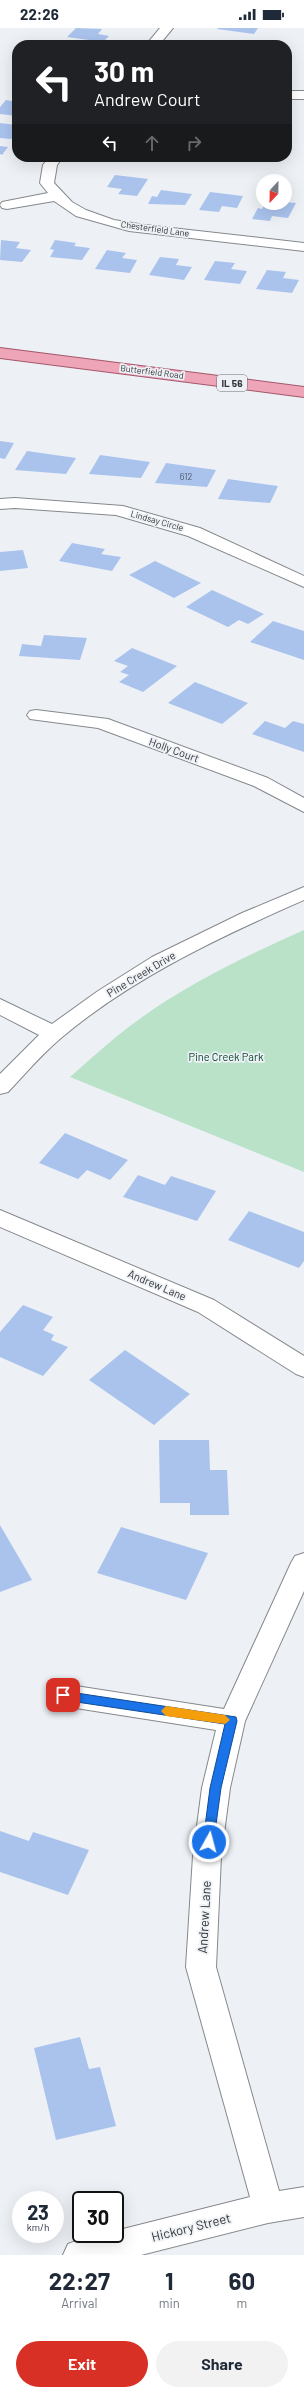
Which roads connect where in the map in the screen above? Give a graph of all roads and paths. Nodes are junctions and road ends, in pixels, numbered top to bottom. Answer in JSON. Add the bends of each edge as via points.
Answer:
{"nodes":[{"id":1,"x":167,"y":28,"type":"edge"},
{"id":2,"x":156,"y":40,"type":"edge"},
{"id":3,"x":292,"y":95,"type":"edge"},
{"id":4,"x":304,"y":95,"type":"edge"},
{"id":5,"x":52,"y":162,"type":"edge"},
{"id":6,"x":56,"y":196,"type":"junction"},
{"id":7,"x":7,"y":205,"type":"dead end"},
{"id":8,"x":304,"y":247,"type":"edge"},
{"id":9,"x":0,"y":353,"type":"edge"},
{"id":10,"x":304,"y":392,"type":"edge"},
{"id":11,"x":0,"y":504,"type":"edge"},
{"id":12,"x":299,"y":575,"type":"edge"},
{"id":13,"x":36,"y":715,"type":"dead end"},
{"id":14,"x":304,"y":806,"type":"edge"},
{"id":15,"x":304,"y":893,"type":"edge"},
{"id":16,"x":0,"y":1006,"type":"edge"},
{"id":17,"x":53,"y":1033,"type":"junction"},
{"id":18,"x":0,"y":1087,"type":"edge"},
{"id":19,"x":0,"y":1218,"type":"edge"},
{"id":20,"x":304,"y":1368,"type":"edge"},
{"id":21,"x":304,"y":1563,"type":"edge"},
{"id":22,"x":63,"y":1695,"type":"dead end"},
{"id":23,"x":232,"y":1721,"type":"junction"},
{"id":24,"x":304,"y":2202,"type":"edge"},
{"id":25,"x":268,"y":2208,"type":"junction"},
{"id":26,"x":79,"y":2255,"type":"edge"}],
"edges":[{"from":1,"to":2,"type":"street"},
{"from":3,"to":4,"type":"street"},
{"from":5,"to":6,"type":"street","via":[[47,182]]},
{"from":6,"to":7,"type":"street"},
{"from":6,"to":8,"type":"street","name":"Chesterfield Lane","via":[[82,213],[123,226]]},
{"from":9,"to":10,"type":"main road","name":"Butterfield Road","number":"IL 56"},
{"from":11,"to":12,"type":"street","name":"Lindsay Circle","via":[[117,510],[194,532]]},
{"from":13,"to":14,"type":"street","name":"Holly Court","via":[[100,723],[261,782]]},
{"from":15,"to":17,"type":"street","name":"Pine Creek Drive","via":[[249,916],[159,962]]},
{"from":16,"to":17,"type":"street"},
{"from":17,"to":18,"type":"street","name":"Pine Creek Drive"},
{"from":19,"to":20,"type":"street","name":"Andrew Lane","via":[[206,1306]]},
{"from":21,"to":23,"type":"street","name":"Andrew Lane"},
{"from":22,"to":23,"type":"street"},
{"from":23,"to":25,"type":"street","name":"Andrew Lane","via":[[216,1788],[207,1856],[201,1967]]},
{"from":24,"to":25,"type":"street","name":"Hickory Street"},
{"from":25,"to":26,"type":"street","name":"Hickory Street"}]}
